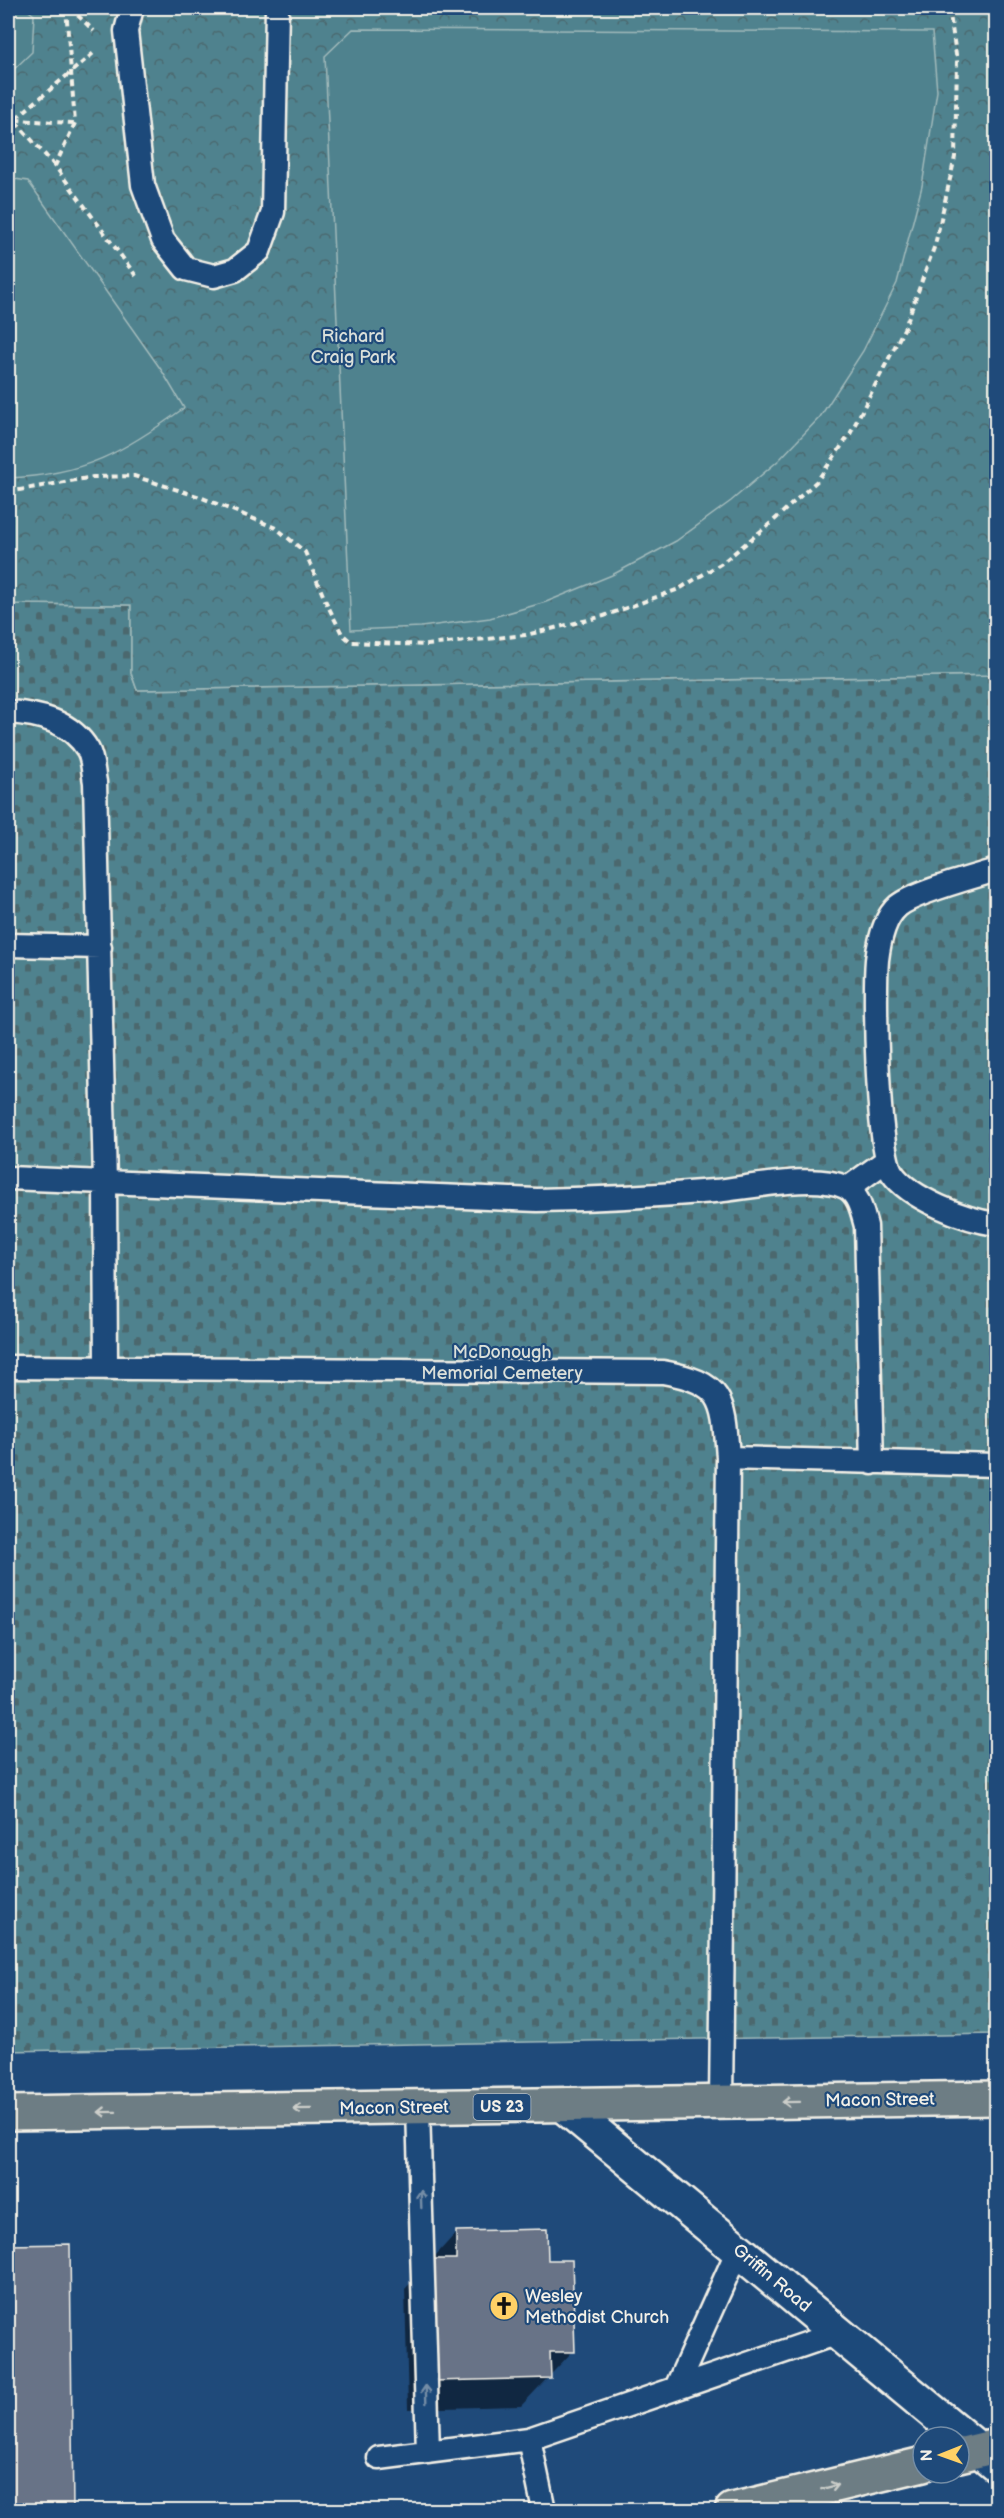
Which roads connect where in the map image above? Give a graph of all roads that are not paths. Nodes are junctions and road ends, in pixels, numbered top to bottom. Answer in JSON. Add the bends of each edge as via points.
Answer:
{"nodes":[{"id":1,"x":132,"y":8,"type":"edge"},
{"id":2,"x":277,"y":8,"type":"edge"},
{"id":3,"x":8,"y":712,"type":"edge"},
{"id":4,"x":996,"y":870,"type":"edge"},
{"id":5,"x":8,"y":945,"type":"edge"},
{"id":6,"x":100,"y":947,"type":"junction"},
{"id":7,"x":887,"y":1160,"type":"junction"},
{"id":8,"x":8,"y":1178,"type":"edge"},
{"id":9,"x":105,"y":1182,"type":"junction"},
{"id":10,"x":848,"y":1188,"type":"junction"},
{"id":11,"x":996,"y":1224,"type":"edge"},
{"id":12,"x":8,"y":1367,"type":"edge"},
{"id":13,"x":106,"y":1368,"type":"junction"},
{"id":14,"x":728,"y":1458,"type":"junction"},
{"id":15,"x":872,"y":1463,"type":"junction"},
{"id":16,"x":996,"y":1465,"type":"edge"},
{"id":17,"x":996,"y":2098,"type":"edge"},
{"id":18,"x":721,"y":2103,"type":"junction"},
{"id":19,"x":564,"y":2106,"type":"junction"},
{"id":20,"x":418,"y":2108,"type":"junction"},
{"id":21,"x":8,"y":2113,"type":"edge"},
{"id":22,"x":738,"y":2250,"type":"junction"},
{"id":23,"x":838,"y":2333,"type":"junction"},
{"id":24,"x":676,"y":2388,"type":"junction"},
{"id":25,"x":529,"y":2439,"type":"junction"},
{"id":26,"x":428,"y":2452,"type":"junction"},
{"id":27,"x":983,"y":2454,"type":"edge"},
{"id":28,"x":380,"y":2458,"type":"dead end"},
{"id":29,"x":911,"y":2467,"type":"edge"},
{"id":30,"x":544,"y":2511,"type":"edge"},
{"id":31,"x":732,"y":2511,"type":"edge"}],
"edges":[{"from":1,"to":2,"type":"lane","via":[[126,31],[143,185],[163,240],[186,269],[214,276],[235,270],[259,251],[273,212]]},
{"from":3,"to":6,"type":"lane","via":[[51,719],[71,729],[89,752],[95,782]]},
{"from":4,"to":7,"type":"lane","via":[[916,897],[899,906],[889,918],[877,959],[875,1005]]},
{"from":5,"to":6,"type":"lane"},
{"from":6,"to":9,"type":"lane"},
{"from":7,"to":10,"type":"lane"},
{"from":7,"to":11,"type":"lane","via":[[902,1184],[923,1198]]},
{"from":8,"to":9,"type":"lane"},
{"from":9,"to":10,"type":"lane","via":[[537,1200],[714,1191],[806,1181],[830,1181]]},
{"from":9,"to":13,"type":"lane"},
{"from":10,"to":15,"type":"lane","via":[[861,1204],[866,1226]]},
{"from":12,"to":13,"type":"lane"},
{"from":13,"to":14,"type":"lane","via":[[663,1372],[703,1383],[716,1396],[725,1419]]},
{"from":14,"to":15,"type":"lane"},
{"from":14,"to":18,"type":"lane"},
{"from":15,"to":16,"type":"lane"},
{"from":17,"to":18,"type":"main road","name":"Macon Street","number":"US 23","one_way":true},
{"from":18,"to":19,"type":"main road","name":"Macon Street","number":"US 23"},
{"from":19,"to":20,"type":"main road","name":"Macon Street","number":"US 23"},
{"from":19,"to":22,"type":"street","name":"Griffin Road"},
{"from":20,"to":21,"type":"main road","name":"Macon Street","number":"US 23","one_way":true},
{"from":26,"to":20,"type":"lane","one_way":true},
{"from":22,"to":23,"type":"street","name":"Griffin Road"},
{"from":22,"to":24,"type":"lane"},
{"from":23,"to":24,"type":"lane"},
{"from":23,"to":27,"type":"street","name":"Griffin Road"},
{"from":24,"to":25,"type":"lane"},
{"from":25,"to":26,"type":"lane"},
{"from":25,"to":30,"type":"lane"},
{"from":26,"to":28,"type":"lane"},
{"from":31,"to":29,"type":"main road","one_way":true}]}
